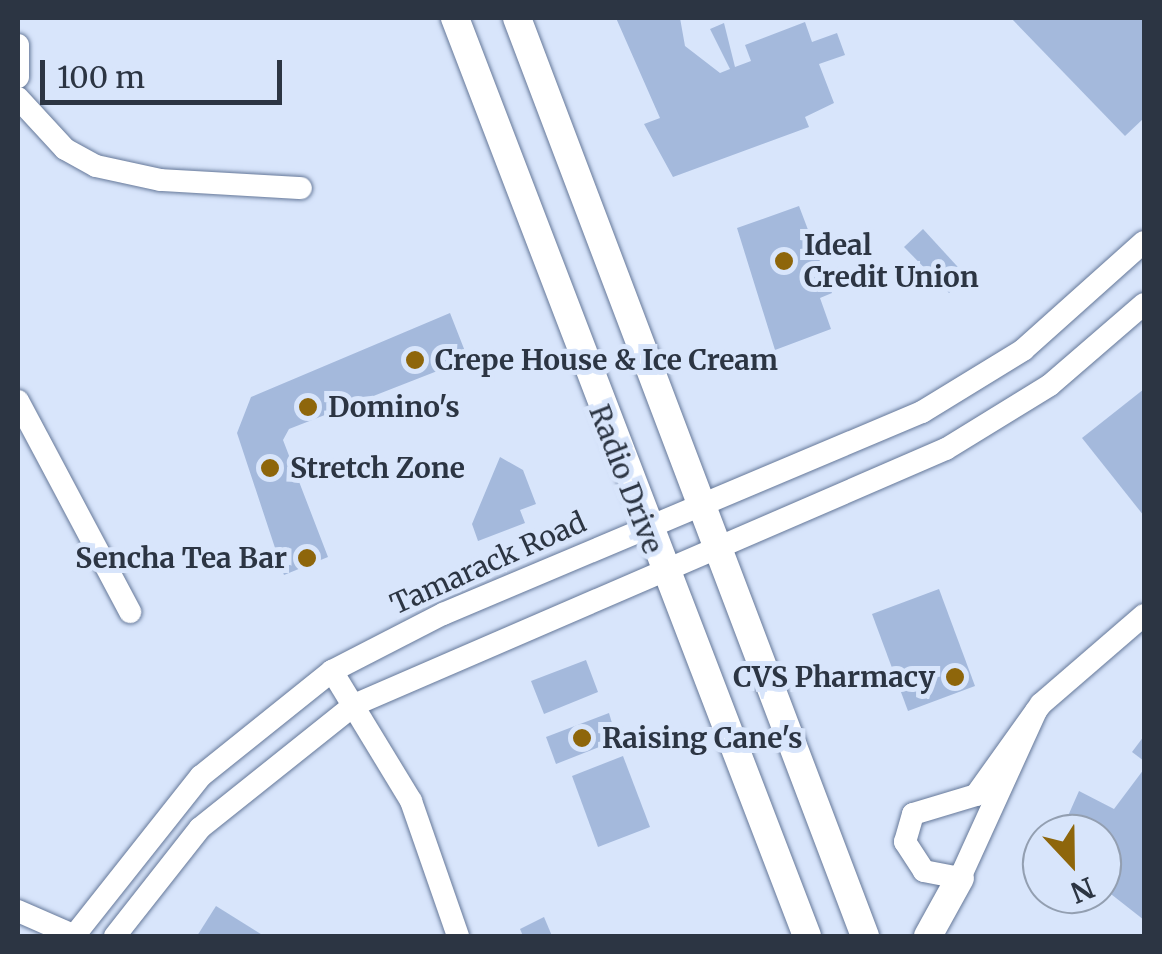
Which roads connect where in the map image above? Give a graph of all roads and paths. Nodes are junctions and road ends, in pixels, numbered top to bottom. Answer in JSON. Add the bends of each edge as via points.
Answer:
{"nodes":[{"id":1,"x":455,"y":18,"type":"edge"},
{"id":2,"x":517,"y":18,"type":"edge"},
{"id":3,"x":18,"y":45,"type":"edge"},
{"id":4,"x":18,"y":77,"type":"edge"},
{"id":5,"x":18,"y":98,"type":"edge"},
{"id":6,"x":301,"y":188,"type":"dead end"},
{"id":7,"x":1144,"y":242,"type":"edge"},
{"id":8,"x":1144,"y":304,"type":"edge"},
{"id":9,"x":18,"y":402,"type":"edge"},
{"id":10,"x":698,"y":504,"type":"junction"},
{"id":11,"x":644,"y":527,"type":"junction"},
{"id":12,"x":713,"y":546,"type":"junction"},
{"id":13,"x":660,"y":568,"type":"junction"},
{"id":14,"x":130,"y":612,"type":"dead end"},
{"id":15,"x":1144,"y":615,"type":"edge"},
{"id":16,"x":332,"y":671,"type":"junction"},
{"id":17,"x":354,"y":704,"type":"junction"},
{"id":18,"x":1036,"y":712,"type":"junction"},
{"id":19,"x":960,"y":878,"type":"junction"},
{"id":20,"x":18,"y":912,"type":"edge"},
{"id":21,"x":74,"y":936,"type":"edge"},
{"id":22,"x":115,"y":936,"type":"edge"},
{"id":23,"x":458,"y":936,"type":"edge"},
{"id":24,"x":807,"y":936,"type":"edge"},
{"id":25,"x":865,"y":936,"type":"edge"},
{"id":26,"x":928,"y":936,"type":"edge"}],
"edges":[{"from":1,"to":11,"type":"main road","name":"Radio Drive"},
{"from":2,"to":10,"type":"main road","name":"Radio Drive"},
{"from":3,"to":4,"type":"street"},
{"from":5,"to":6,"type":"street","via":[[65,149],[96,166],[161,180]]},
{"from":7,"to":10,"type":"street","name":"Tamarack Road","via":[[1046,333],[960,391]]},
{"from":8,"to":12,"type":"street","via":[[986,428]]},
{"from":9,"to":14,"type":"street"},
{"from":10,"to":11,"type":"street","name":"Tamarack Road"},
{"from":10,"to":12,"type":"main road","name":"Radio Drive"},
{"from":11,"to":13,"type":"main road","name":"Radio Drive"},
{"from":11,"to":16,"type":"street","name":"Tamarack Road"},
{"from":12,"to":13,"type":"street"},
{"from":12,"to":25,"type":"main road","name":"Radio Drive"},
{"from":13,"to":17,"type":"street"},
{"from":13,"to":24,"type":"main road","name":"Radio Drive"},
{"from":15,"to":18,"type":"street"},
{"from":16,"to":17,"type":"street"},
{"from":16,"to":21,"type":"street","name":"Tamarack Road","via":[[201,776]]},
{"from":17,"to":22,"type":"street","via":[[209,818]]},
{"from":17,"to":23,"type":"street","via":[[411,801]]},
{"from":18,"to":19,"type":"street"},
{"from":18,"to":19,"type":"street","via":[[987,786],[961,801],[924,805],[905,829],[910,858],[924,871]]},
{"from":19,"to":26,"type":"main road"},
{"from":20,"to":21,"type":"street"}]}
